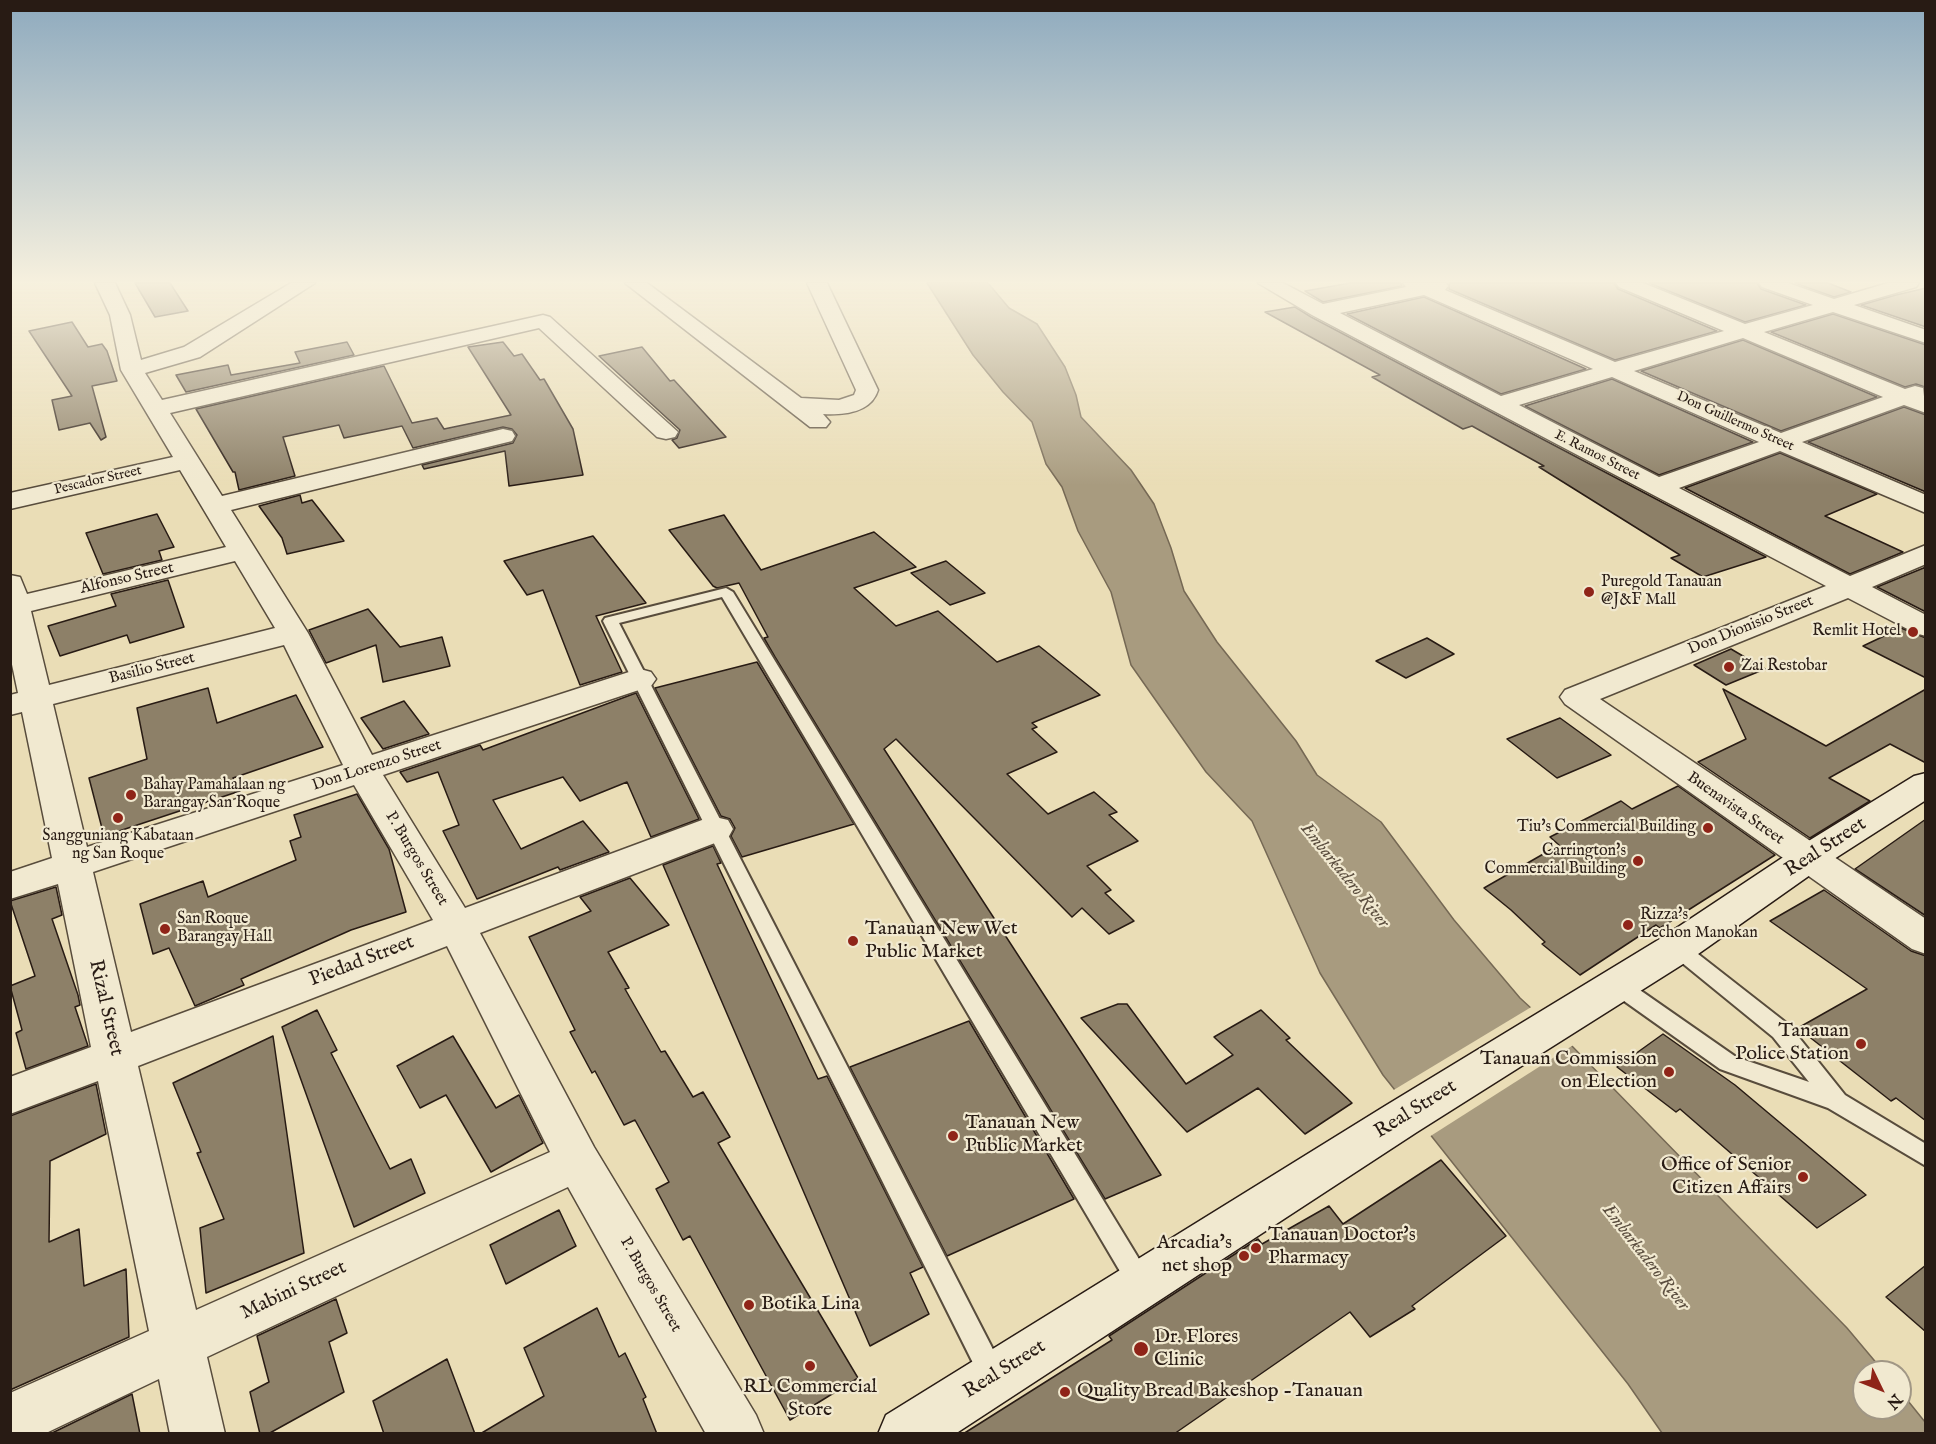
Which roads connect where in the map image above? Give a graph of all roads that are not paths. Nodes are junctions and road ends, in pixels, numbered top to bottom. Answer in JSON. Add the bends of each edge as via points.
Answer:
{"nodes":[{"id":1,"x":128,"y":350,"type":"edge"},
{"id":2,"x":195,"y":350,"type":"edge"},
{"id":3,"x":413,"y":350,"type":"edge"},
{"id":4,"x":576,"y":350,"type":"edge"},
{"id":5,"x":724,"y":350,"type":"edge"},
{"id":6,"x":848,"y":350,"type":"edge"},
{"id":7,"x":1394,"y":350,"type":"edge"},
{"id":8,"x":1570,"y":350,"type":"edge"},
{"id":9,"x":1683,"y":350,"type":"edge"},
{"id":10,"x":1795,"y":350,"type":"edge"},
{"id":11,"x":132,"y":370,"type":"junction"},
{"id":12,"x":1616,"y":370,"type":"junction"},
{"id":13,"x":1918,"y":397,"type":"edge"},
{"id":14,"x":795,"y":404,"type":"junction"},
{"id":15,"x":1497,"y":404,"type":"junction"},
{"id":16,"x":155,"y":409,"type":"junction"},
{"id":17,"x":818,"y":422,"type":"dead end"},
{"id":18,"x":666,"y":432,"type":"dead end"},
{"id":19,"x":503,"y":436,"type":"dead end"},
{"id":20,"x":1780,"y":441,"type":"junction"},
{"id":21,"x":186,"y":460,"type":"junction"},
{"id":22,"x":1657,"y":487,"type":"junction"},
{"id":23,"x":10,"y":501,"type":"edge"},
{"id":24,"x":1926,"y":505,"type":"edge"},
{"id":25,"x":215,"y":506,"type":"junction"},
{"id":26,"x":243,"y":552,"type":"junction"},
{"id":27,"x":1926,"y":553,"type":"edge"},
{"id":28,"x":1849,"y":587,"type":"junction"},
{"id":29,"x":12,"y":599,"type":"edge"},
{"id":30,"x":1926,"y":627,"type":"edge"},
{"id":31,"x":293,"y":633,"type":"junction"},
{"id":32,"x":640,"y":679,"type":"junction"},
{"id":33,"x":1576,"y":697,"type":"joint"},
{"id":34,"x":23,"y":701,"type":"edge"},
{"id":35,"x":363,"y":771,"type":"junction"},
{"id":36,"x":1926,"y":784,"type":"edge"},
{"id":37,"x":715,"y":829,"type":"junction"},
{"id":38,"x":1807,"y":859,"type":"junction"},
{"id":39,"x":72,"y":865,"type":"junction"},
{"id":40,"x":10,"y":886,"type":"edge"},
{"id":41,"x":457,"y":927,"type":"junction"},
{"id":42,"x":1926,"y":939,"type":"edge"},
{"id":43,"x":1677,"y":948,"type":"junction"},
{"id":44,"x":1606,"y":992,"type":"junction"},
{"id":45,"x":116,"y":1055,"type":"junction"},
{"id":46,"x":10,"y":1096,"type":"edge"},
{"id":47,"x":1836,"y":1101,"type":"junction"},
{"id":48,"x":1926,"y":1156,"type":"edge"},
{"id":49,"x":578,"y":1161,"type":"junction"},
{"id":50,"x":1142,"y":1286,"type":"junction"},
{"id":51,"x":180,"y":1344,"type":"junction"},
{"id":52,"x":993,"y":1377,"type":"junction"},
{"id":53,"x":10,"y":1421,"type":"edge"},
{"id":54,"x":198,"y":1434,"type":"edge"},
{"id":55,"x":737,"y":1434,"type":"edge"},
{"id":56,"x":905,"y":1434,"type":"edge"}],
"edges":[{"from":1,"to":11,"type":"street","name":"P. Burgos Street"},
{"from":2,"to":11,"type":"street"},
{"from":3,"to":16,"type":"street"},
{"from":4,"to":18,"type":"street"},
{"from":5,"to":14,"type":"street"},
{"from":6,"to":14,"type":"street","via":[[867,390],[864,399],[850,407],[834,409]]},
{"from":7,"to":15,"type":"street","name":"E. Ramos Street"},
{"from":8,"to":12,"type":"street","name":"Don Guillermo Street"},
{"from":9,"to":12,"type":"street"},
{"from":10,"to":13,"type":"street"},
{"from":11,"to":16,"type":"street","name":"P. Burgos Street"},
{"from":12,"to":15,"type":"street"},
{"from":12,"to":20,"type":"street","name":"Don Guillermo Street"},
{"from":13,"to":20,"type":"street"},
{"from":14,"to":17,"type":"street"},
{"from":15,"to":22,"type":"street","name":"E. Ramos Street"},
{"from":16,"to":21,"type":"street","name":"P. Burgos Street"},
{"from":19,"to":25,"type":"street"},
{"from":20,"to":22,"type":"street"},
{"from":20,"to":24,"type":"street","name":"Don Guillermo Street"},
{"from":21,"to":23,"type":"street","name":"Pescador Street"},
{"from":21,"to":25,"type":"street","name":"P. Burgos Street"},
{"from":22,"to":28,"type":"street","name":"E. Ramos Street"},
{"from":25,"to":26,"type":"street","name":"P. Burgos Street"},
{"from":26,"to":29,"type":"street","name":"Alfonso Street"},
{"from":26,"to":31,"type":"street","name":"P. Burgos Street"},
{"from":27,"to":28,"type":"street","name":"Don Dionisio Street"},
{"from":28,"to":30,"type":"street","name":"E. Ramos Street"},
{"from":28,"to":33,"type":"street","name":"Don Dionisio Street"},
{"from":29,"to":34,"type":"street","name":"Rizal Street"},
{"from":31,"to":34,"type":"street","name":"Basilio Street"},
{"from":31,"to":35,"type":"street","name":"P. Burgos Street"},
{"from":32,"to":35,"type":"street","name":"Don Lorenzo Street"},
{"from":32,"to":37,"type":"lane"},
{"from":32,"to":50,"type":"lane","via":[[610,621],[726,592]]},
{"from":33,"to":38,"type":"street","name":"Buenavista Street"},
{"from":34,"to":39,"type":"street","name":"Rizal Street"},
{"from":35,"to":39,"type":"street","name":"Don Lorenzo Street"},
{"from":35,"to":41,"type":"street","name":"P. Burgos Street"},
{"from":36,"to":38,"type":"street","name":"Real Street"},
{"from":37,"to":41,"type":"street","name":"Piedad Street"},
{"from":37,"to":52,"type":"lane"},
{"from":38,"to":42,"type":"street","name":"Buenavista Street"},
{"from":38,"to":43,"type":"street","name":"Real Street"},
{"from":39,"to":40,"type":"street","name":"Don Lorenzo Street"},
{"from":39,"to":45,"type":"street","name":"Rizal Street"},
{"from":41,"to":45,"type":"street","name":"Piedad Street"},
{"from":41,"to":49,"type":"street","name":"P. Burgos Street"},
{"from":43,"to":44,"type":"street","name":"Real Street"},
{"from":43,"to":47,"type":"lane","via":[[1782,1031]]},
{"from":44,"to":47,"type":"lane","via":[[1728,1063]]},
{"from":44,"to":50,"type":"street","name":"Real Street"},
{"from":45,"to":46,"type":"street","name":"Piedad Street"},
{"from":45,"to":51,"type":"street","name":"Rizal Street"},
{"from":47,"to":48,"type":"lane"},
{"from":49,"to":51,"type":"street","name":"Mabini Street"},
{"from":49,"to":55,"type":"street","name":"P. Burgos Street"},
{"from":50,"to":52,"type":"street","name":"Real Street"},
{"from":51,"to":53,"type":"street","name":"Mabini Street"},
{"from":51,"to":54,"type":"street","name":"Rizal Street"},
{"from":52,"to":56,"type":"street","name":"Real Street"}]}
